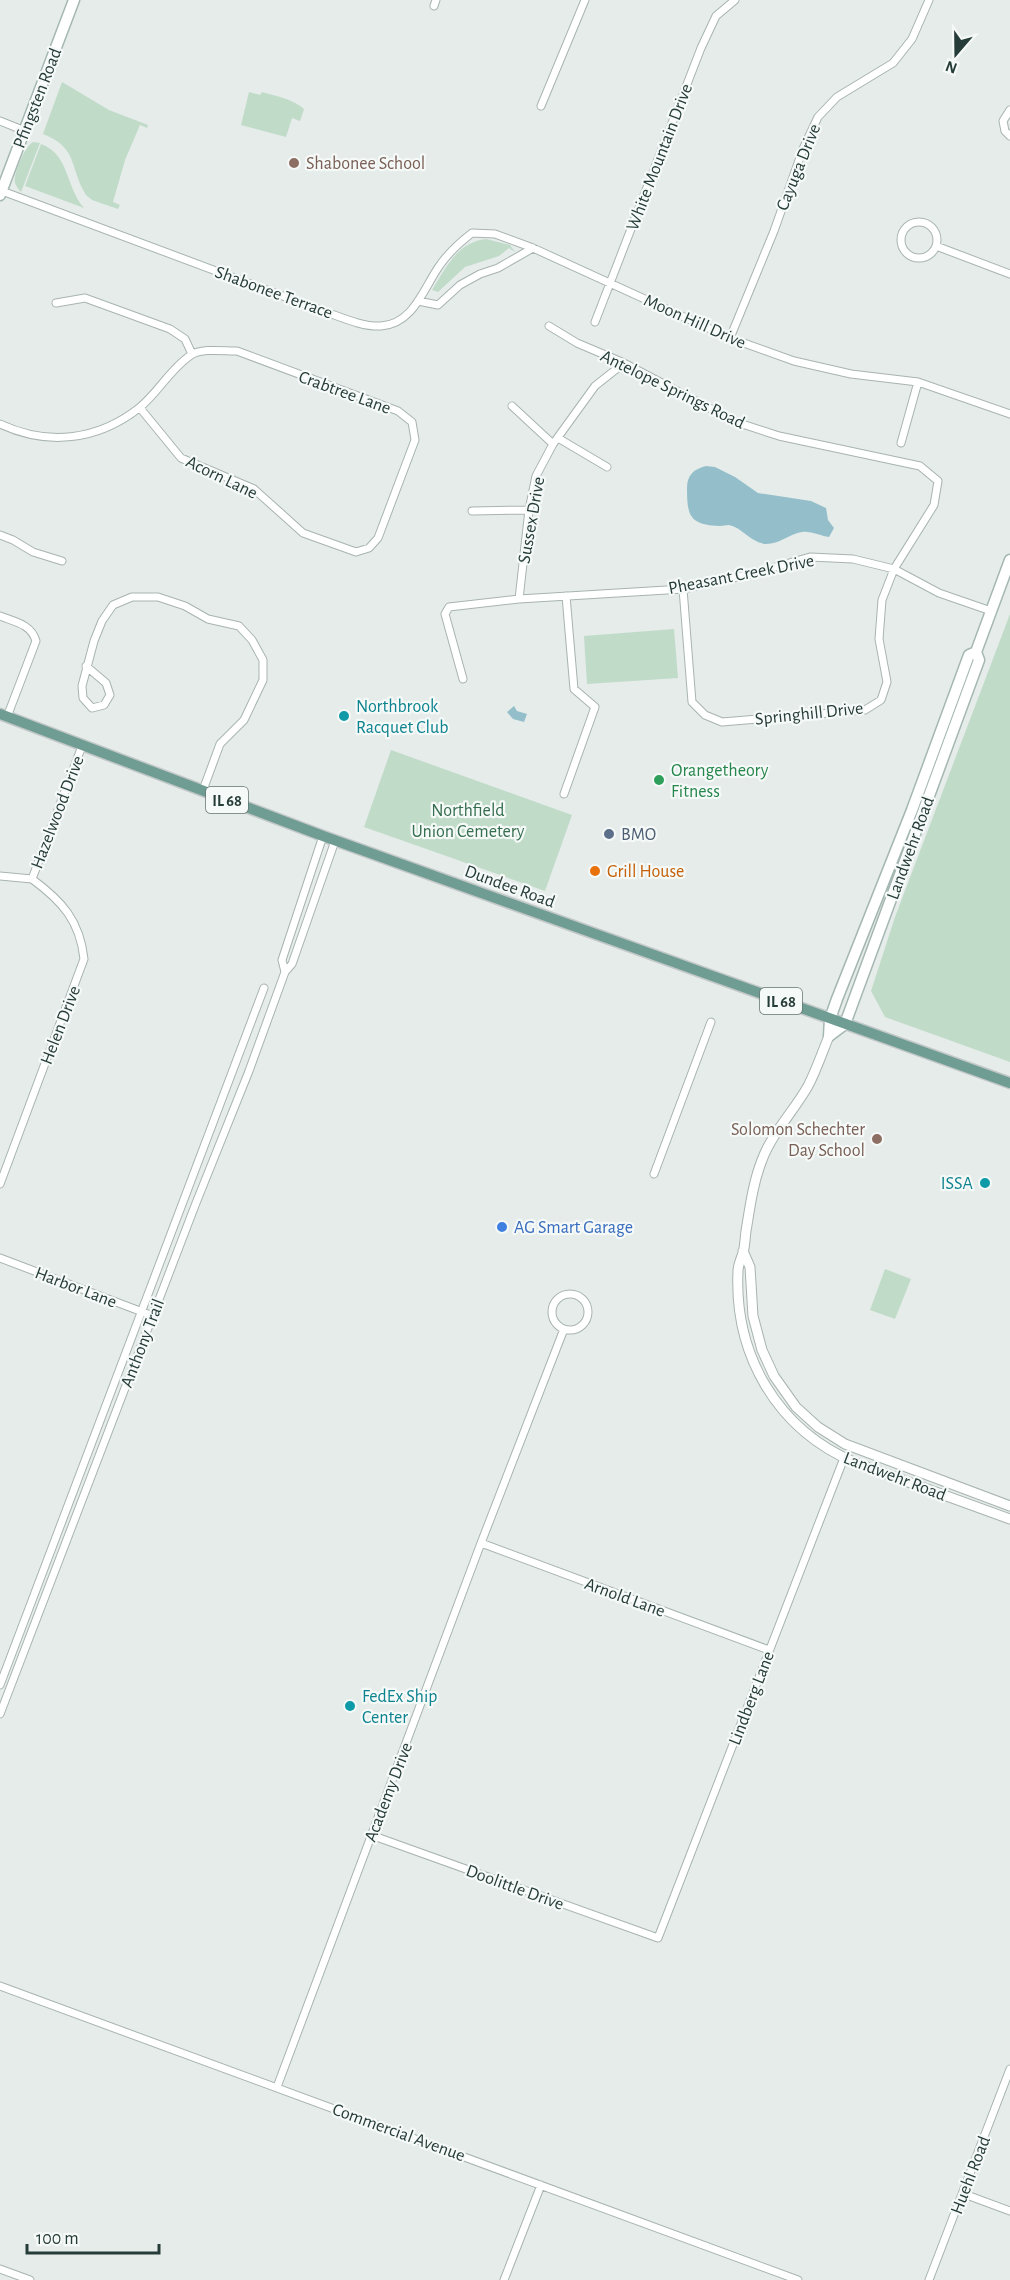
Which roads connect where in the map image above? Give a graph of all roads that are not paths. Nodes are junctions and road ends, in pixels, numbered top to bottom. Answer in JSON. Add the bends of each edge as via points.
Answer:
{"nodes":[{"id":1,"x":74,"y":0,"type":"edge"},
{"id":2,"x":585,"y":0,"type":"edge"},
{"id":3,"x":735,"y":0,"type":"edge"},
{"id":4,"x":929,"y":0,"type":"edge"},
{"id":5,"x":541,"y":106,"type":"dead end"},
{"id":6,"x":1010,"y":110,"type":"edge"},
{"id":7,"x":0,"y":122,"type":"edge"},
{"id":8,"x":25,"y":131,"type":"junction"},
{"id":9,"x":1010,"y":136,"type":"edge"},
{"id":10,"x":1,"y":193,"type":"edge"},
{"id":11,"x":936,"y":246,"type":"junction"},
{"id":12,"x":533,"y":248,"type":"junction"},
{"id":13,"x":1010,"y":274,"type":"edge"},
{"id":14,"x":611,"y":284,"type":"junction"},
{"id":15,"x":418,"y":301,"type":"junction"},
{"id":16,"x":56,"y":303,"type":"dead end"},
{"id":17,"x":595,"y":322,"type":"dead end"},
{"id":18,"x":549,"y":326,"type":"dead end"},
{"id":19,"x":730,"y":338,"type":"junction"},
{"id":20,"x":192,"y":354,"type":"junction"},
{"id":21,"x":624,"y":363,"type":"junction"},
{"id":22,"x":918,"y":382,"type":"junction"},
{"id":23,"x":512,"y":406,"type":"dead end"},
{"id":24,"x":140,"y":408,"type":"junction"},
{"id":25,"x":1010,"y":414,"type":"edge"},
{"id":26,"x":0,"y":424,"type":"edge"},
{"id":27,"x":556,"y":441,"type":"junction"},
{"id":28,"x":901,"y":443,"type":"dead end"},
{"id":29,"x":607,"y":467,"type":"dead end"},
{"id":30,"x":938,"y":480,"type":"joint"},
{"id":31,"x":529,"y":510,"type":"junction"},
{"id":32,"x":472,"y":511,"type":"dead end"},
{"id":33,"x":0,"y":535,"type":"edge"},
{"id":34,"x":378,"y":538,"type":"joint"},
{"id":35,"x":1010,"y":560,"type":"edge"},
{"id":36,"x":62,"y":561,"type":"dead end"},
{"id":37,"x":894,"y":569,"type":"junction"},
{"id":38,"x":683,"y":589,"type":"junction"},
{"id":39,"x":566,"y":596,"type":"junction"},
{"id":40,"x":519,"y":599,"type":"junction"},
{"id":41,"x":991,"y":611,"type":"junction"},
{"id":42,"x":0,"y":616,"type":"edge"},
{"id":43,"x":976,"y":652,"type":"junction"},
{"id":44,"x":86,"y":666,"type":"junction"},
{"id":45,"x":463,"y":679,"type":"dead end"},
{"id":46,"x":4,"y":716,"type":"edge"},
{"id":47,"x":82,"y":746,"type":"junction"},
{"id":48,"x":202,"y":790,"type":"junction"},
{"id":49,"x":564,"y":794,"type":"dead end"},
{"id":50,"x":323,"y":836,"type":"junction"},
{"id":51,"x":335,"y":841,"type":"junction"},
{"id":52,"x":0,"y":876,"type":"edge"},
{"id":53,"x":32,"y":879,"type":"junction"},
{"id":54,"x":285,"y":972,"type":"junction"},
{"id":55,"x":264,"y":988,"type":"dead end"},
{"id":56,"x":830,"y":1019,"type":"junction"},
{"id":57,"x":711,"y":1022,"type":"dead end"},
{"id":58,"x":845,"y":1024,"type":"junction"},
{"id":59,"x":829,"y":1036,"type":"junction"},
{"id":60,"x":235,"y":1066,"type":"junction"},
{"id":61,"x":249,"y":1071,"type":"junction"},
{"id":62,"x":1010,"y":1083,"type":"edge"},
{"id":63,"x":654,"y":1174,"type":"dead end"},
{"id":64,"x":0,"y":1184,"type":"edge"},
{"id":65,"x":743,"y":1251,"type":"junction"},
{"id":66,"x":0,"y":1258,"type":"edge"},
{"id":67,"x":142,"y":1312,"type":"junction"},
{"id":68,"x":153,"y":1316,"type":"junction"},
{"id":69,"x":564,"y":1329,"type":"junction"},
{"id":70,"x":844,"y":1458,"type":"junction"},
{"id":71,"x":1010,"y":1506,"type":"edge"},
{"id":72,"x":1010,"y":1520,"type":"edge"},
{"id":73,"x":480,"y":1543,"type":"junction"},
{"id":74,"x":769,"y":1650,"type":"junction"},
{"id":75,"x":0,"y":1685,"type":"edge"},
{"id":76,"x":0,"y":1714,"type":"edge"},
{"id":77,"x":371,"y":1835,"type":"junction"},
{"id":78,"x":658,"y":1938,"type":"joint"},
{"id":79,"x":0,"y":1986,"type":"edge"},
{"id":80,"x":1010,"y":2069,"type":"edge"},
{"id":81,"x":277,"y":2087,"type":"junction"},
{"id":82,"x":541,"y":2185,"type":"junction"},
{"id":83,"x":964,"y":2194,"type":"junction"},
{"id":84,"x":1010,"y":2211,"type":"edge"},
{"id":85,"x":0,"y":2269,"type":"edge"},
{"id":86,"x":30,"y":2280,"type":"edge"},
{"id":87,"x":504,"y":2280,"type":"edge"},
{"id":88,"x":798,"y":2280,"type":"edge"},
{"id":89,"x":929,"y":2280,"type":"edge"}],
"edges":[{"from":1,"to":8,"type":"main road","name":"Pfingsten Road"},
{"from":2,"to":5,"type":"street"},
{"from":3,"to":14,"type":"street","name":"White Mountain Drive","via":[[716,16],[701,48]]},
{"from":4,"to":19,"type":"street","name":"Cayuga Drive","via":[[912,39],[892,63],[837,98],[818,117]]},
{"from":6,"to":9,"type":"street","via":[[1003,121]]},
{"from":7,"to":8,"type":"street"},
{"from":8,"to":10,"type":"main road","name":"Pfingsten Road"},
{"from":10,"to":15,"type":"street","name":"Shabonee Terrace","via":[[366,324],[393,323]]},
{"from":11,"to":11,"type":"street","via":[[929,255],[912,256],[902,243],[903,232],[912,223],[929,224],[936,234]]},
{"from":11,"to":13,"type":"street"},
{"from":12,"to":14,"type":"street","name":"Moon Hill Drive"},
{"from":12,"to":15,"type":"street","via":[[460,285],[438,305]]},
{"from":12,"to":15,"type":"street","name":"Moon Hill Drive","via":[[495,234],[472,232],[453,247]]},
{"from":14,"to":17,"type":"street","name":"White Mountain Drive"},
{"from":14,"to":19,"type":"street","name":"Moon Hill Drive"},
{"from":16,"to":20,"type":"street","via":[[85,298],[170,329],[185,339]]},
{"from":18,"to":21,"type":"street","name":"Antelope Springs Road"},
{"from":19,"to":22,"type":"street","name":"Moon Hill Drive","via":[[794,361],[851,374]]},
{"from":20,"to":24,"type":"street"},
{"from":20,"to":34,"type":"street","name":"Crabtree Lane","via":[[237,351],[398,411],[412,422],[415,440]]},
{"from":21,"to":27,"type":"street","name":"Sussex Drive","via":[[596,386]]},
{"from":21,"to":30,"type":"street","name":"Antelope Springs Road","via":[[736,422],[779,436],[920,466]]},
{"from":22,"to":25,"type":"street","name":"Moon Hill Drive"},
{"from":22,"to":28,"type":"street"},
{"from":23,"to":27,"type":"street"},
{"from":24,"to":26,"type":"street","via":[[90,434],[66,438],[19,432]]},
{"from":24,"to":34,"type":"street","name":"Acorn Lane","via":[[181,458],[254,489],[303,533],[356,552],[369,548]]},
{"from":27,"to":29,"type":"street"},
{"from":27,"to":31,"type":"street","name":"Sussex Drive","via":[[536,476]]},
{"from":30,"to":37,"type":"street","name":"Springhill Drive","via":[[934,505]]},
{"from":31,"to":32,"type":"street"},
{"from":31,"to":40,"type":"street","name":"Sussex Drive"},
{"from":33,"to":36,"type":"street"},
{"from":35,"to":41,"type":"main road","name":"Landwehr Road"},
{"from":37,"to":38,"type":"street","name":"Pheasant Creek Drive","via":[[853,559],[810,557]]},
{"from":37,"to":38,"type":"street","name":"Springhill Drive","via":[[882,600],[879,639],[887,682],[881,700],[865,710],[722,722],[705,715],[692,702]]},
{"from":37,"to":41,"type":"street","name":"Pheasant Creek Drive","via":[[939,593]]},
{"from":38,"to":39,"type":"street","name":"Pheasant Creek Drive"},
{"from":39,"to":40,"type":"street","name":"Pheasant Creek Drive"},
{"from":39,"to":49,"type":"street","via":[[574,689],[595,706]]},
{"from":40,"to":45,"type":"street","name":"Pheasant Creek Drive","via":[[449,606],[445,614]]},
{"from":41,"to":43,"type":"main road","name":"Landwehr Road"},
{"from":42,"to":46,"type":"street","via":[[26,626],[36,641]]},
{"from":43,"to":56,"type":"main road","name":"Landwehr Road","via":[[969,655]]},
{"from":43,"to":58,"type":"main road","name":"Landwehr Road","via":[[980,660]]},
{"from":44,"to":44,"type":"street","via":[[83,699],[92,708],[104,705],[110,695],[106,683]]},
{"from":44,"to":48,"type":"street","via":[[102,621],[113,605],[132,597],[158,597],[208,619],[239,626],[263,660],[263,681],[244,720],[220,744]]},
{"from":46,"to":47,"type":"main road","name":"Dundee Road","number":"IL 68"},
{"from":47,"to":48,"type":"main road","name":"Dundee Road","number":"IL 68"},
{"from":47,"to":53,"type":"street","name":"Hazelwood Drive"},
{"from":48,"to":50,"type":"main road","name":"Dundee Road","number":"IL 68"},
{"from":50,"to":51,"type":"main road","name":"Dundee Road","number":"IL 68"},
{"from":50,"to":54,"type":"street","name":"Anthony Trail","via":[[282,960]]},
{"from":51,"to":54,"type":"street","name":"Anthony Trail","via":[[292,963]]},
{"from":51,"to":56,"type":"main road","name":"Dundee Road","number":"IL 68"},
{"from":52,"to":53,"type":"street"},
{"from":53,"to":64,"type":"street","name":"Helen Drive","via":[[55,896],[72,920],[82,941],[84,959]]},
{"from":54,"to":61,"type":"street","name":"Anthony Trail"},
{"from":55,"to":60,"type":"street","name":"Anthony Trail"},
{"from":56,"to":58,"type":"main road","name":"Dundee Road","number":"IL 68"},
{"from":56,"to":59,"type":"main road","name":"Landwehr Road"},
{"from":57,"to":63,"type":"street"},
{"from":58,"to":59,"type":"main road"},
{"from":58,"to":62,"type":"main road","name":"Dundee Road","number":"IL 68"},
{"from":59,"to":65,"type":"street","name":"Landwehr Road","via":[[808,1086],[762,1159],[751,1197]]},
{"from":60,"to":61,"type":"street"},
{"from":60,"to":67,"type":"street","name":"Anthony Trail"},
{"from":61,"to":68,"type":"street","name":"Anthony Trail"},
{"from":65,"to":70,"type":"street","name":"Landwehr Road","via":[[738,1268],[739,1304],[745,1341],[755,1369],[794,1422]]},
{"from":65,"to":71,"type":"street","name":"Landwehr Road","via":[[750,1267],[753,1316],[762,1350],[774,1376],[796,1407],[845,1444]]},
{"from":66,"to":67,"type":"street","name":"Harbor Lane"},
{"from":67,"to":68,"type":"street","name":"Harbor Lane"},
{"from":67,"to":75,"type":"street","name":"Anthony Trail"},
{"from":68,"to":76,"type":"street","name":"Anthony Trail"},
{"from":69,"to":69,"type":"street","via":[[576,1329],[586,1321],[588,1310],[582,1299],[572,1294],[561,1296],[552,1310],[554,1321]]},
{"from":69,"to":73,"type":"street","name":"Academy Drive"},
{"from":70,"to":72,"type":"street","name":"Landwehr Road"},
{"from":70,"to":74,"type":"street","name":"Lindberg Lane"},
{"from":73,"to":74,"type":"street","name":"Arnold Lane"},
{"from":73,"to":77,"type":"street","name":"Academy Drive"},
{"from":74,"to":78,"type":"street","name":"Lindberg Lane"},
{"from":77,"to":78,"type":"street","name":"Doolittle Drive"},
{"from":77,"to":81,"type":"street","name":"Academy Drive"},
{"from":79,"to":81,"type":"street","name":"Commercial Avenue"},
{"from":80,"to":83,"type":"street","name":"Huehl Road"},
{"from":81,"to":82,"type":"street","name":"Commercial Avenue"},
{"from":82,"to":87,"type":"street"},
{"from":82,"to":88,"type":"street","name":"Commercial Avenue"},
{"from":83,"to":84,"type":"street"},
{"from":83,"to":89,"type":"street","name":"Huehl Road"},
{"from":85,"to":86,"type":"street"}]}
